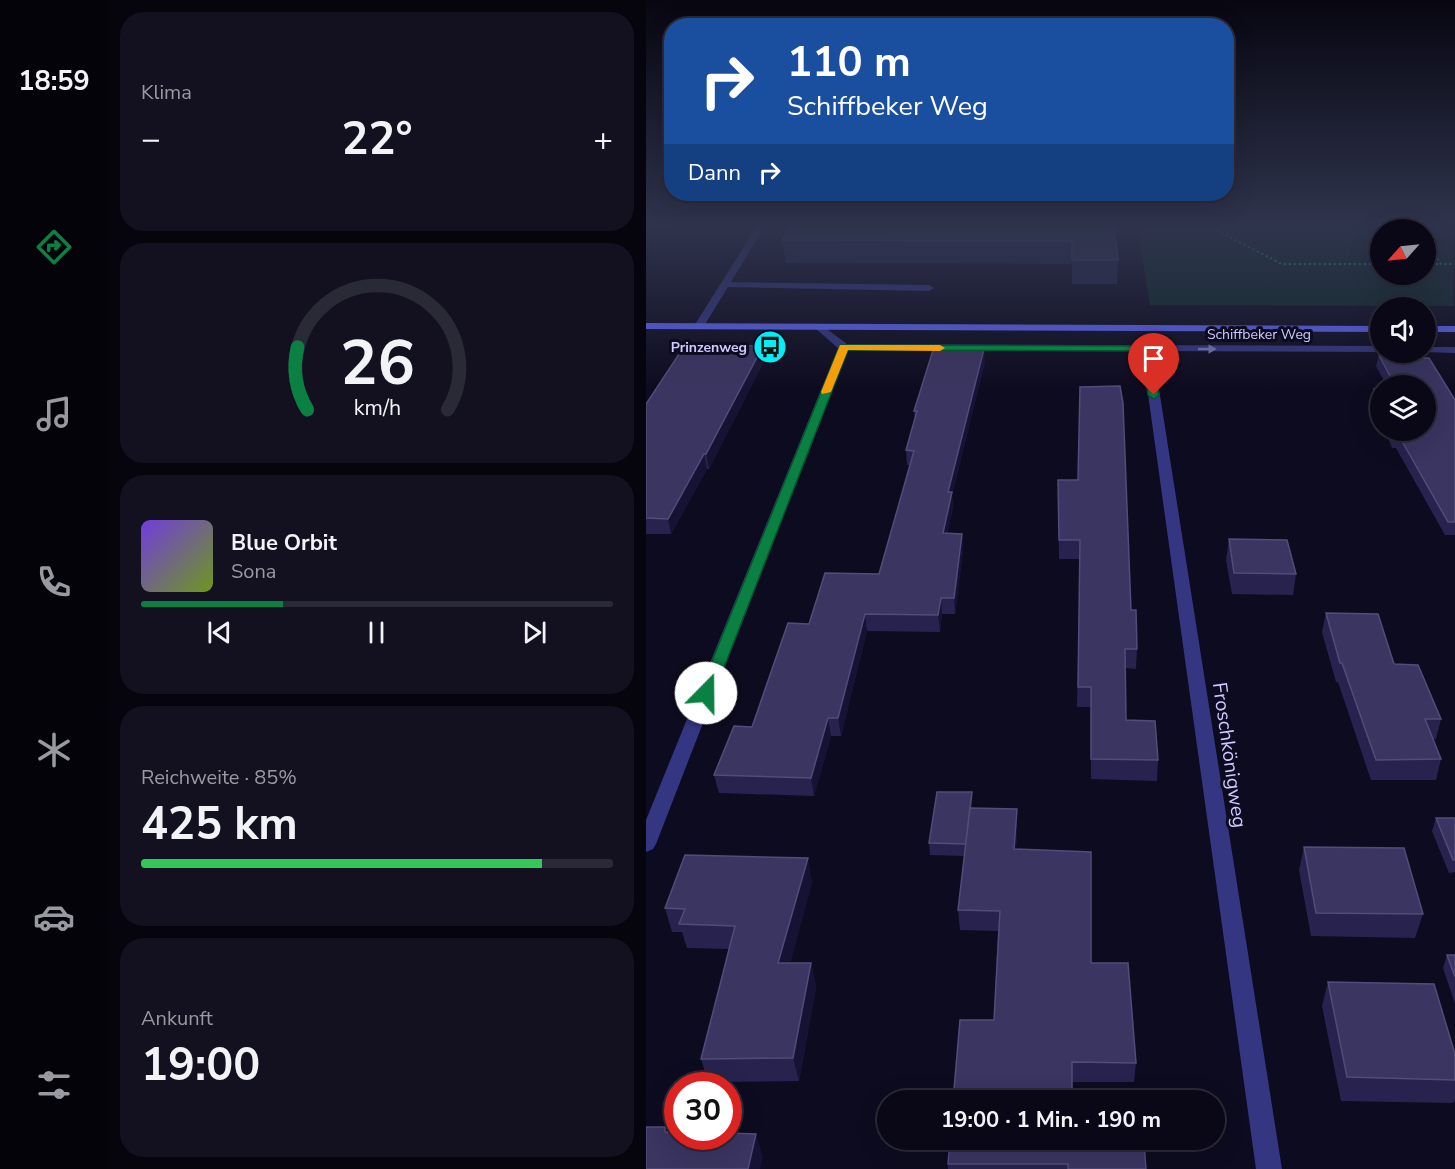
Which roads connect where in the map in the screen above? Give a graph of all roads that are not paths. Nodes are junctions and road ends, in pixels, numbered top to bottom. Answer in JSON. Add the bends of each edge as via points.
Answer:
{"nodes":[{"id":1,"x":728,"y":281,"type":"edge"},
{"id":2,"x":726,"y":284,"type":"junction"},
{"id":3,"x":929,"y":288,"type":"dead end"},
{"id":4,"x":646,"y":326,"type":"edge"},
{"id":5,"x":699,"y":326,"type":"junction"},
{"id":6,"x":820,"y":327,"type":"junction"},
{"id":7,"x":1370,"y":329,"type":"edge"},
{"id":8,"x":1436,"y":329,"type":"edge"},
{"id":9,"x":1454,"y":329,"type":"edge"},
{"id":10,"x":844,"y":347,"type":"junction"},
{"id":11,"x":1147,"y":348,"type":"junction"},
{"id":12,"x":1370,"y":350,"type":"edge"},
{"id":13,"x":1436,"y":350,"type":"edge"},
{"id":14,"x":1454,"y":350,"type":"edge"},
{"id":15,"x":646,"y":844,"type":"edge"},
{"id":16,"x":1269,"y":1169,"type":"edge"}],
"edges":[{"from":1,"to":2,"type":"street"},
{"from":2,"to":3,"type":"street"},
{"from":2,"to":5,"type":"street"},
{"from":4,"to":5,"type":"main road","name":"Schiffbeker Weg"},
{"from":5,"to":6,"type":"main road","name":"Schiffbeker Weg"},
{"from":6,"to":7,"type":"main road","name":"Schiffbeker Weg"},
{"from":6,"to":10,"type":"street"},
{"from":8,"to":9,"type":"main road"},
{"from":10,"to":11,"type":"street","name":"Schiffbeker Weg"},
{"from":10,"to":15,"type":"street"},
{"from":11,"to":12,"type":"street","name":"Schiffbeker Weg","one_way":true},
{"from":11,"to":16,"type":"street","name":"Froschkönigweg"},
{"from":13,"to":14,"type":"street"}]}
